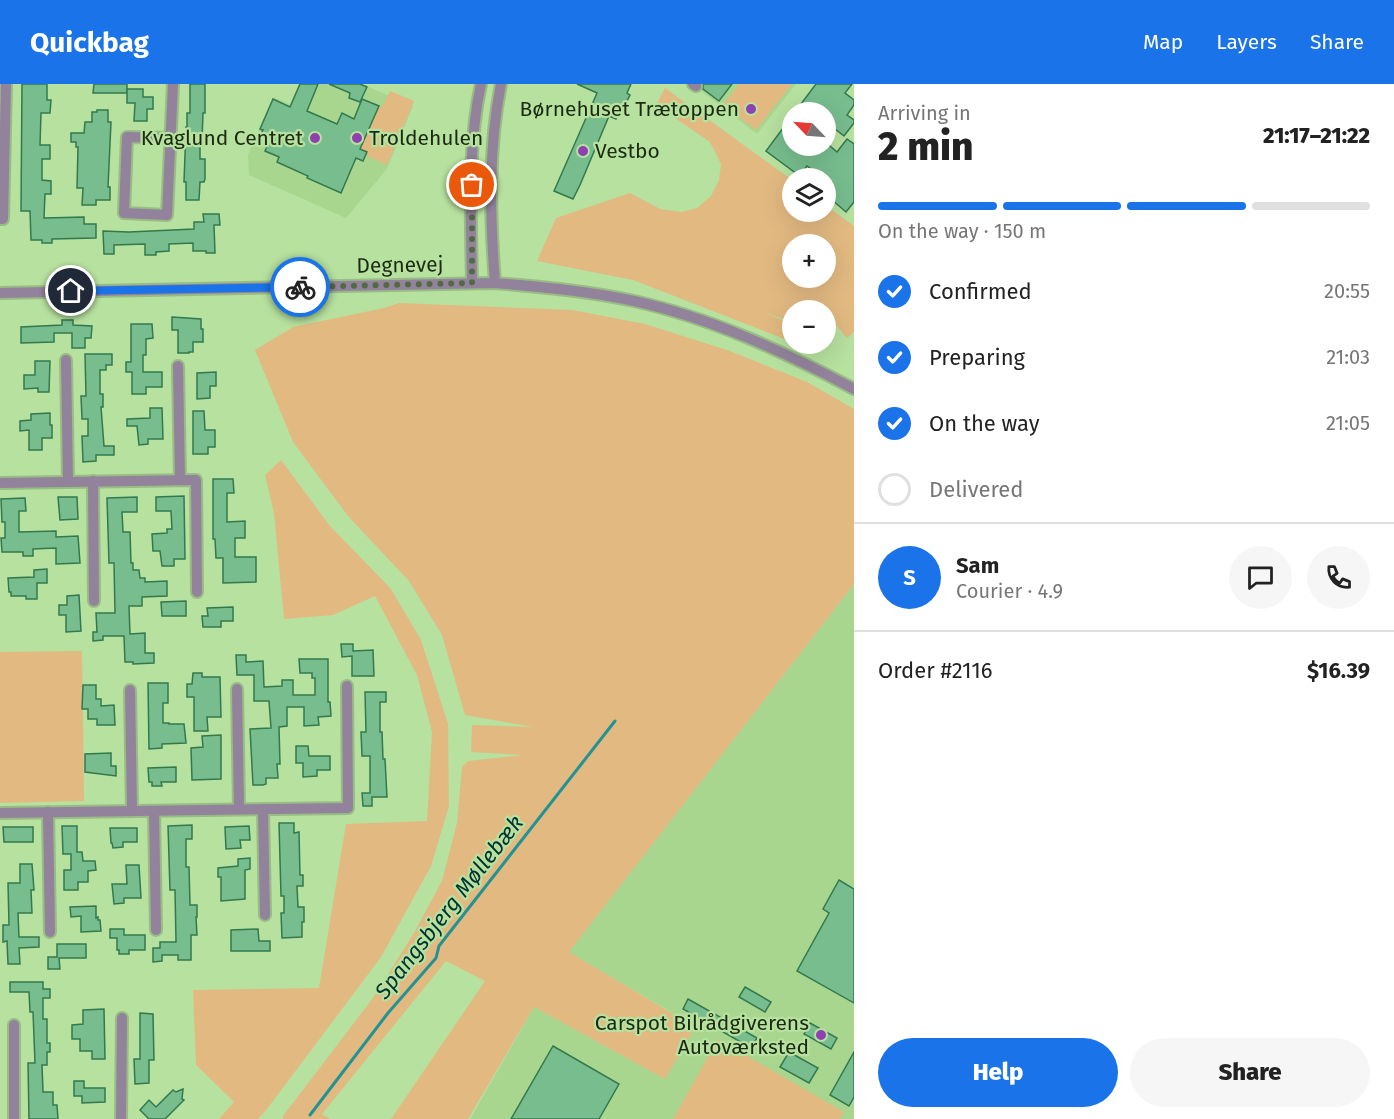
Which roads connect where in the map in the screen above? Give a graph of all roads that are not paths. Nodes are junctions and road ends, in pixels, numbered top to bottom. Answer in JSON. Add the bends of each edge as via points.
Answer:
{"nodes":[{"id":1,"x":6,"y":84,"type":"edge"},
{"id":2,"x":173,"y":84,"type":"edge"},
{"id":3,"x":481,"y":84,"type":"edge"},
{"id":4,"x":501,"y":84,"type":"edge"},
{"id":5,"x":3,"y":128,"type":"edge"},
{"id":6,"x":171,"y":138,"type":"junction"},
{"id":7,"x":0,"y":219,"type":"edge"},
{"id":8,"x":472,"y":283,"type":"junction"},
{"id":9,"x":495,"y":283,"type":"junction"},
{"id":10,"x":0,"y":293,"type":"edge"},
{"id":11,"x":66,"y":360,"type":"dead end"},
{"id":12,"x":178,"y":366,"type":"dead end"},
{"id":13,"x":854,"y":389,"type":"edge"},
{"id":14,"x":180,"y":480,"type":"junction"},
{"id":15,"x":68,"y":482,"type":"junction"},
{"id":16,"x":93,"y":482,"type":"junction"},
{"id":17,"x":0,"y":483,"type":"edge"},
{"id":18,"x":198,"y":592,"type":"dead end"},
{"id":19,"x":94,"y":601,"type":"dead end"},
{"id":20,"x":347,"y":686,"type":"dead end"},
{"id":21,"x":237,"y":689,"type":"dead end"},
{"id":22,"x":130,"y":690,"type":"dead end"},
{"id":23,"x":239,"y":809,"type":"junction"},
{"id":24,"x":263,"y":809,"type":"junction"},
{"id":25,"x":132,"y":811,"type":"junction"},
{"id":26,"x":154,"y":811,"type":"junction"},
{"id":27,"x":48,"y":812,"type":"junction"},
{"id":28,"x":0,"y":813,"type":"edge"},
{"id":29,"x":265,"y":915,"type":"dead end"},
{"id":30,"x":156,"y":930,"type":"dead end"},
{"id":31,"x":50,"y":932,"type":"dead end"},
{"id":32,"x":122,"y":1018,"type":"dead end"},
{"id":33,"x":15,"y":1025,"type":"dead end"},
{"id":34,"x":14,"y":1119,"type":"edge"},
{"id":35,"x":121,"y":1119,"type":"edge"}],
"edges":[{"from":1,"to":5,"type":"street"},
{"from":2,"to":6,"type":"street"},
{"from":3,"to":8,"type":"street","via":[[471,164]]},
{"from":4,"to":9,"type":"street","via":[[492,140]]},
{"from":5,"to":7,"type":"street"},
{"from":6,"to":6,"type":"street","via":[[128,136],[124,213],[167,215]]},
{"from":8,"to":9,"type":"street","name":"Degnevej"},
{"from":8,"to":10,"type":"street","name":"Degnevej"},
{"from":9,"to":13,"type":"street","name":"Degnevej","via":[[574,290],[684,314],[760,342]]},
{"from":11,"to":15,"type":"street"},
{"from":12,"to":14,"type":"street"},
{"from":14,"to":16,"type":"street"},
{"from":14,"to":18,"type":"street","via":[[196,480]]},
{"from":15,"to":16,"type":"street"},
{"from":15,"to":17,"type":"street"},
{"from":16,"to":19,"type":"street"},
{"from":20,"to":24,"type":"street","via":[[348,808]]},
{"from":21,"to":23,"type":"street"},
{"from":22,"to":25,"type":"street"},
{"from":23,"to":24,"type":"street"},
{"from":23,"to":26,"type":"street"},
{"from":24,"to":29,"type":"street"},
{"from":25,"to":26,"type":"street"},
{"from":25,"to":27,"type":"street"},
{"from":26,"to":30,"type":"street"},
{"from":27,"to":28,"type":"street"},
{"from":27,"to":31,"type":"street"},
{"from":32,"to":35,"type":"street"},
{"from":33,"to":34,"type":"street"}]}
